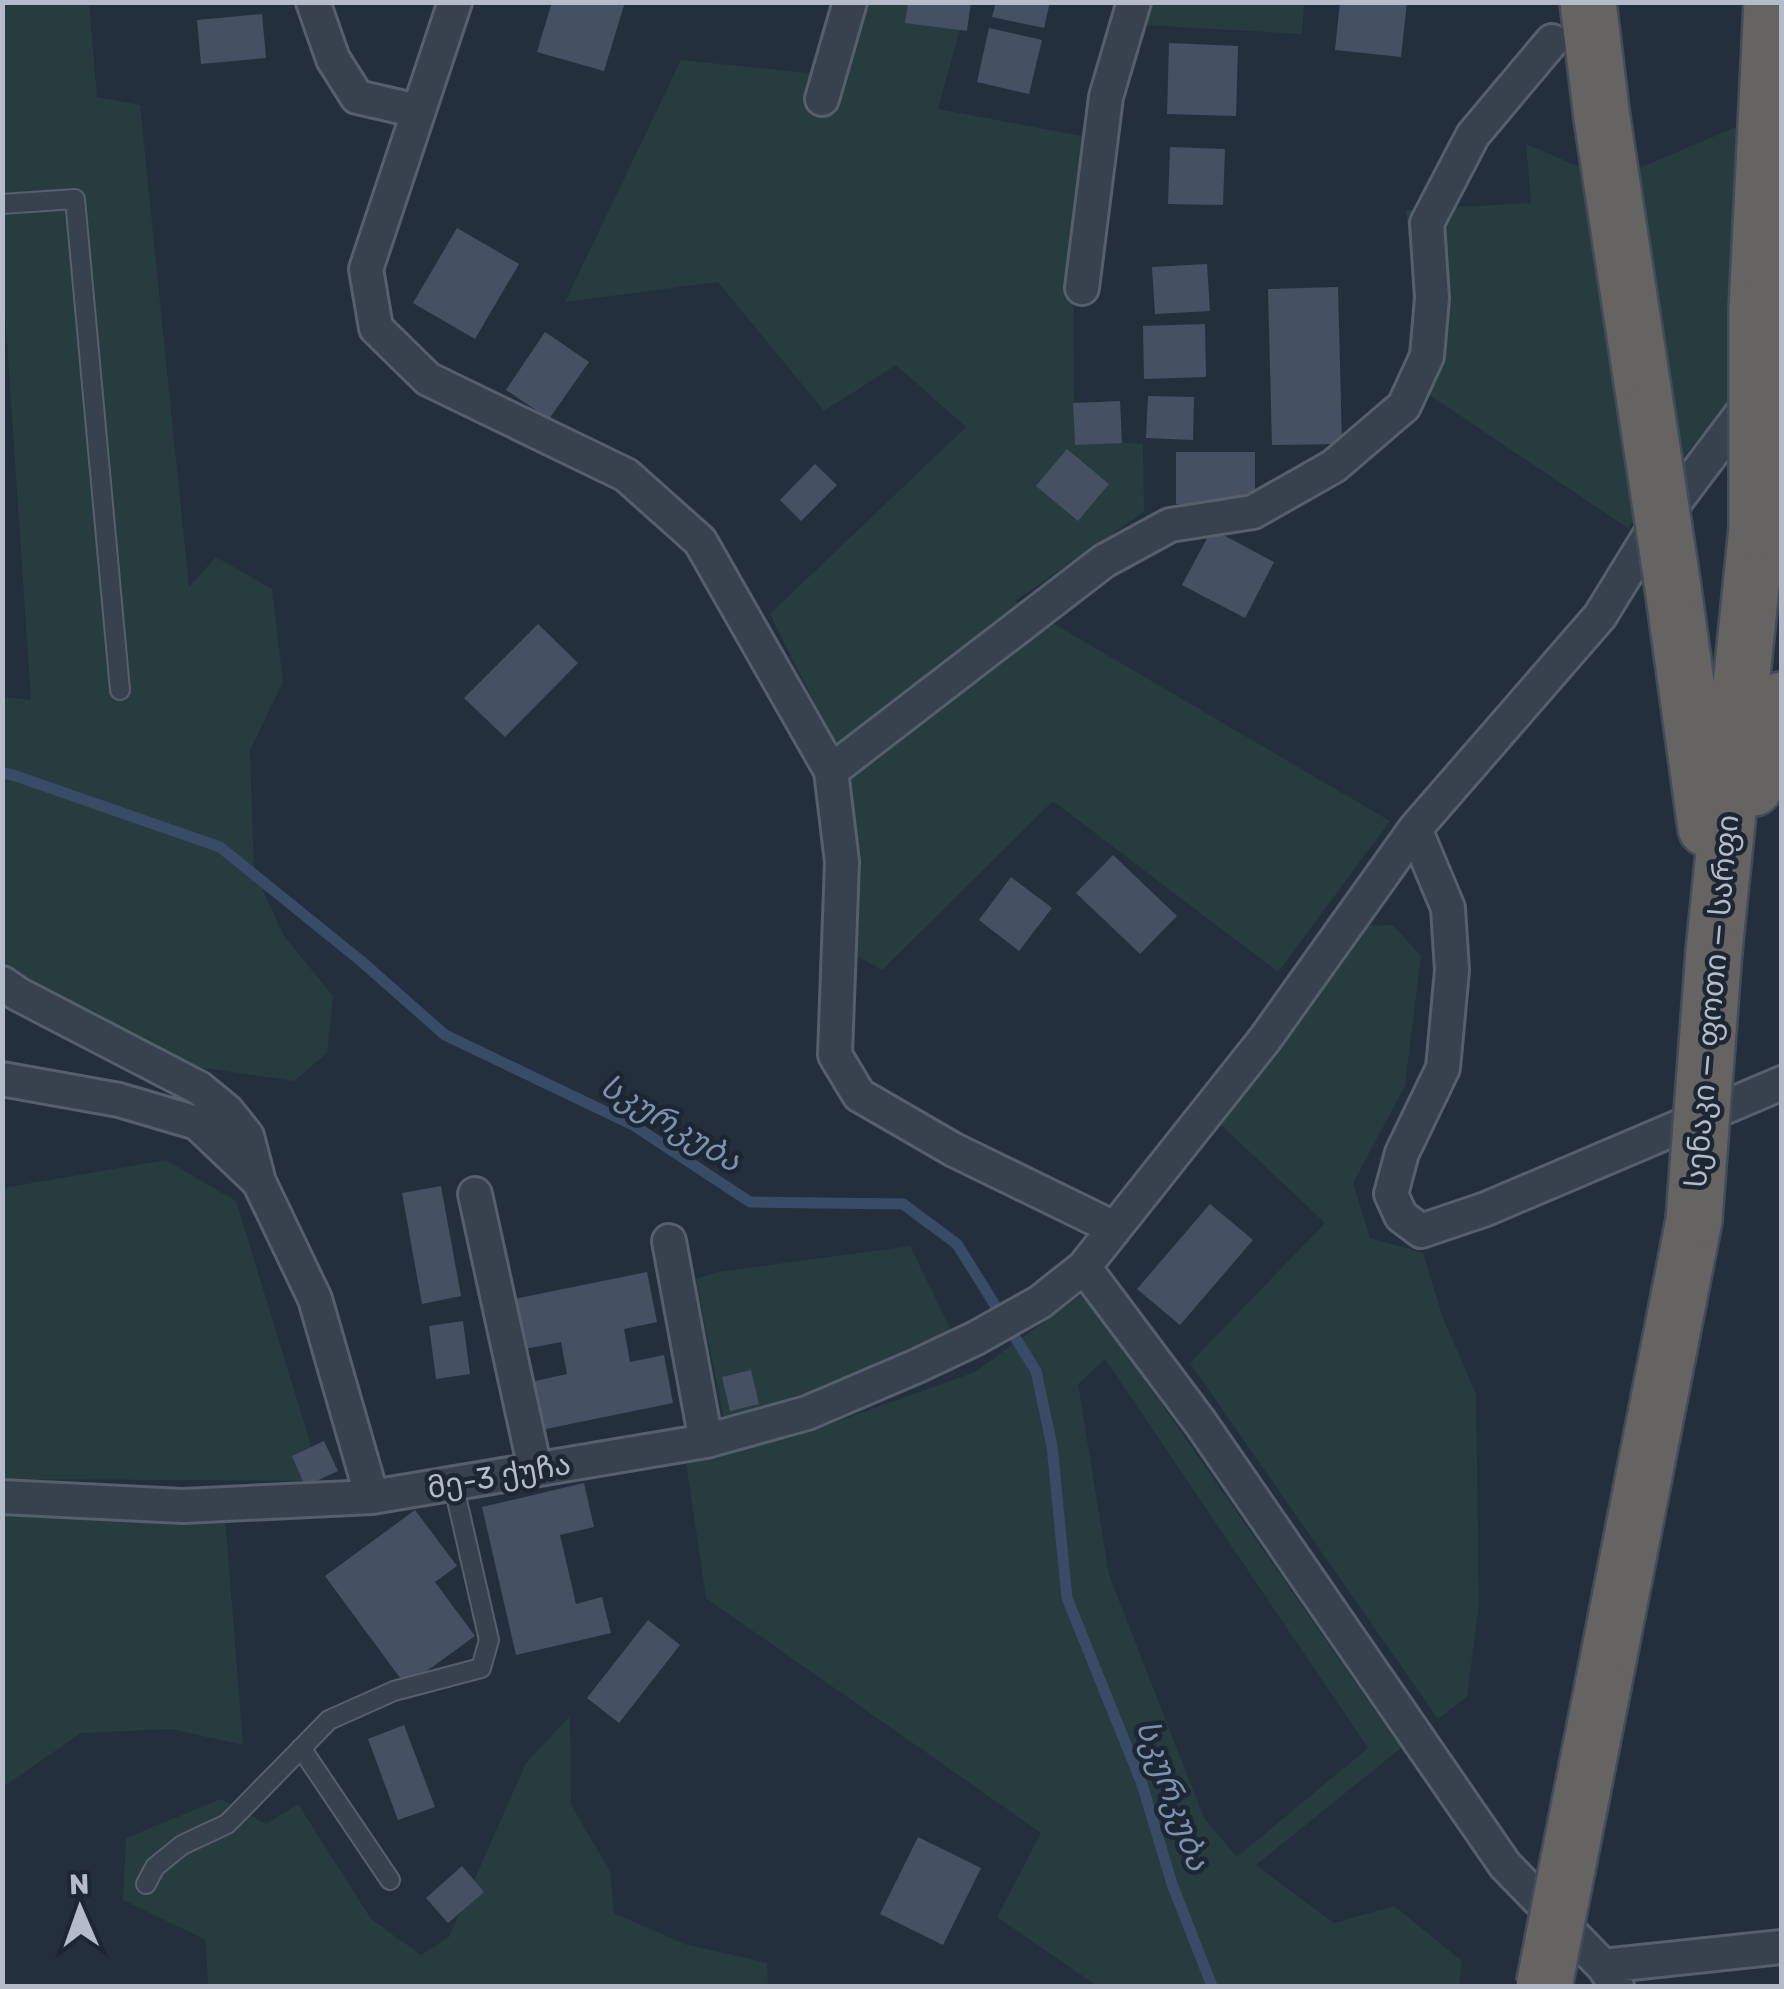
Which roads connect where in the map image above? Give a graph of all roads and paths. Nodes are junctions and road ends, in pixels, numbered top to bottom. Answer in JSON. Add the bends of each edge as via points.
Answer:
{"nodes":[{"id":1,"x":312,"y":2,"type":"edge"},
{"id":2,"x":456,"y":2,"type":"edge"},
{"id":3,"x":850,"y":2,"type":"edge"},
{"id":4,"x":1134,"y":2,"type":"edge"},
{"id":5,"x":1772,"y":2,"type":"edge"},
{"id":6,"x":1570,"y":22,"type":"edge"},
{"id":7,"x":822,"y":99,"type":"dead end"},
{"id":8,"x":418,"y":111,"type":"junction"},
{"id":9,"x":2,"y":204,"type":"edge"},
{"id":10,"x":1082,"y":288,"type":"dead end"},
{"id":11,"x":1782,"y":361,"type":"edge"},
{"id":12,"x":120,"y":690,"type":"dead end"},
{"id":13,"x":1782,"y":700,"type":"edge"},
{"id":14,"x":832,"y":771,"type":"junction"},
{"id":15,"x":1415,"y":829,"type":"junction"},
{"id":16,"x":1716,"y":928,"type":"junction"},
{"id":17,"x":2,"y":982,"type":"edge"},
{"id":18,"x":2,"y":1079,"type":"edge"},
{"id":19,"x":1782,"y":1083,"type":"edge"},
{"id":20,"x":260,"y":1182,"type":"junction"},
{"id":21,"x":475,"y":1194,"type":"dead end"},
{"id":22,"x":1114,"y":1228,"type":"junction"},
{"id":23,"x":669,"y":1242,"type":"dead end"},
{"id":24,"x":1084,"y":1267,"type":"junction"},
{"id":25,"x":706,"y":1441,"type":"junction"},
{"id":26,"x":535,"y":1470,"type":"junction"},
{"id":27,"x":453,"y":1483,"type":"junction"},
{"id":28,"x":2,"y":1497,"type":"edge"},
{"id":29,"x":372,"y":1497,"type":"junction"},
{"id":30,"x":301,"y":1748,"type":"junction"},
{"id":31,"x":390,"y":1880,"type":"dead end"},
{"id":32,"x":146,"y":1884,"type":"dead end"},
{"id":33,"x":1782,"y":1947,"type":"edge"},
{"id":34,"x":1610,"y":1976,"type":"edge"},
{"id":35,"x":1544,"y":1986,"type":"edge"}],
"edges":[{"from":1,"to":8,"type":"street","via":[[333,59],[357,97]]},
{"from":2,"to":8,"type":"street"},
{"from":3,"to":7,"type":"street"},
{"from":4,"to":10,"type":"street","via":[[1106,97]]},
{"from":5,"to":16,"type":"highway","name":"სენაკი — ფოთი — სარფი","bridge":true,"via":[[1758,309],[1757,528]]},
{"from":6,"to":14,"type":"street","via":[[1473,134],[1427,223],[1427,356],[1404,406],[1334,466],[1253,512],[1170,525],[1104,562]]},
{"from":6,"to":16,"type":"highway","bridge":true,"via":[[1602,118]]},
{"from":8,"to":14,"type":"street","via":[[366,269],[376,328],[428,379],[626,475],[700,541]]},
{"from":9,"to":12,"type":"lane","via":[[75,200]]},
{"from":11,"to":15,"type":"street","name":"მე-3 ქუჩა","via":[[1648,538],[1600,616]]},
{"from":13,"to":16,"type":"highway"},
{"from":14,"to":22,"type":"street","via":[[842,862],[835,1055],[859,1094],[954,1150]]},
{"from":15,"to":19,"type":"street","via":[[1448,908],[1452,970],[1443,1068],[1390,1194],[1401,1216],[1422,1230],[1486,1209]]},
{"from":15,"to":22,"type":"street","name":"მე-3 ქუჩა","via":[[1265,1038]]},
{"from":16,"to":35,"type":"highway","name":"სენაკი — ფოთი — სარფი","bridge":true,"via":[[1694,1220]]},
{"from":17,"to":20,"type":"street","via":[[199,1088],[247,1136]]},
{"from":18,"to":20,"type":"street","via":[[119,1100],[198,1123]]},
{"from":20,"to":29,"type":"street","via":[[315,1299]]},
{"from":21,"to":26,"type":"street"},
{"from":22,"to":24,"type":"street","name":"მე-3 ქუჩა"},
{"from":23,"to":25,"type":"street"},
{"from":24,"to":25,"type":"street","name":"მე-3 ქუჩა","via":[[1040,1302],[976,1338],[807,1412]]},
{"from":24,"to":34,"type":"street","via":[[1200,1422],[1505,1865]]},
{"from":25,"to":26,"type":"street","name":"მე-3 ქუჩა"},
{"from":26,"to":27,"type":"street","name":"მე-3 ქუჩა"},
{"from":27,"to":29,"type":"street","name":"მე-3 ქუჩა"},
{"from":27,"to":30,"type":"lane","via":[[489,1640],[481,1668],[394,1692],[329,1720]]},
{"from":28,"to":29,"type":"street","name":"მე-3 ქუჩა","via":[[183,1506]]},
{"from":30,"to":31,"type":"lane"},
{"from":30,"to":32,"type":"lane","via":[[227,1824],[182,1845],[155,1866]]},
{"from":33,"to":34,"type":"street"}]}
